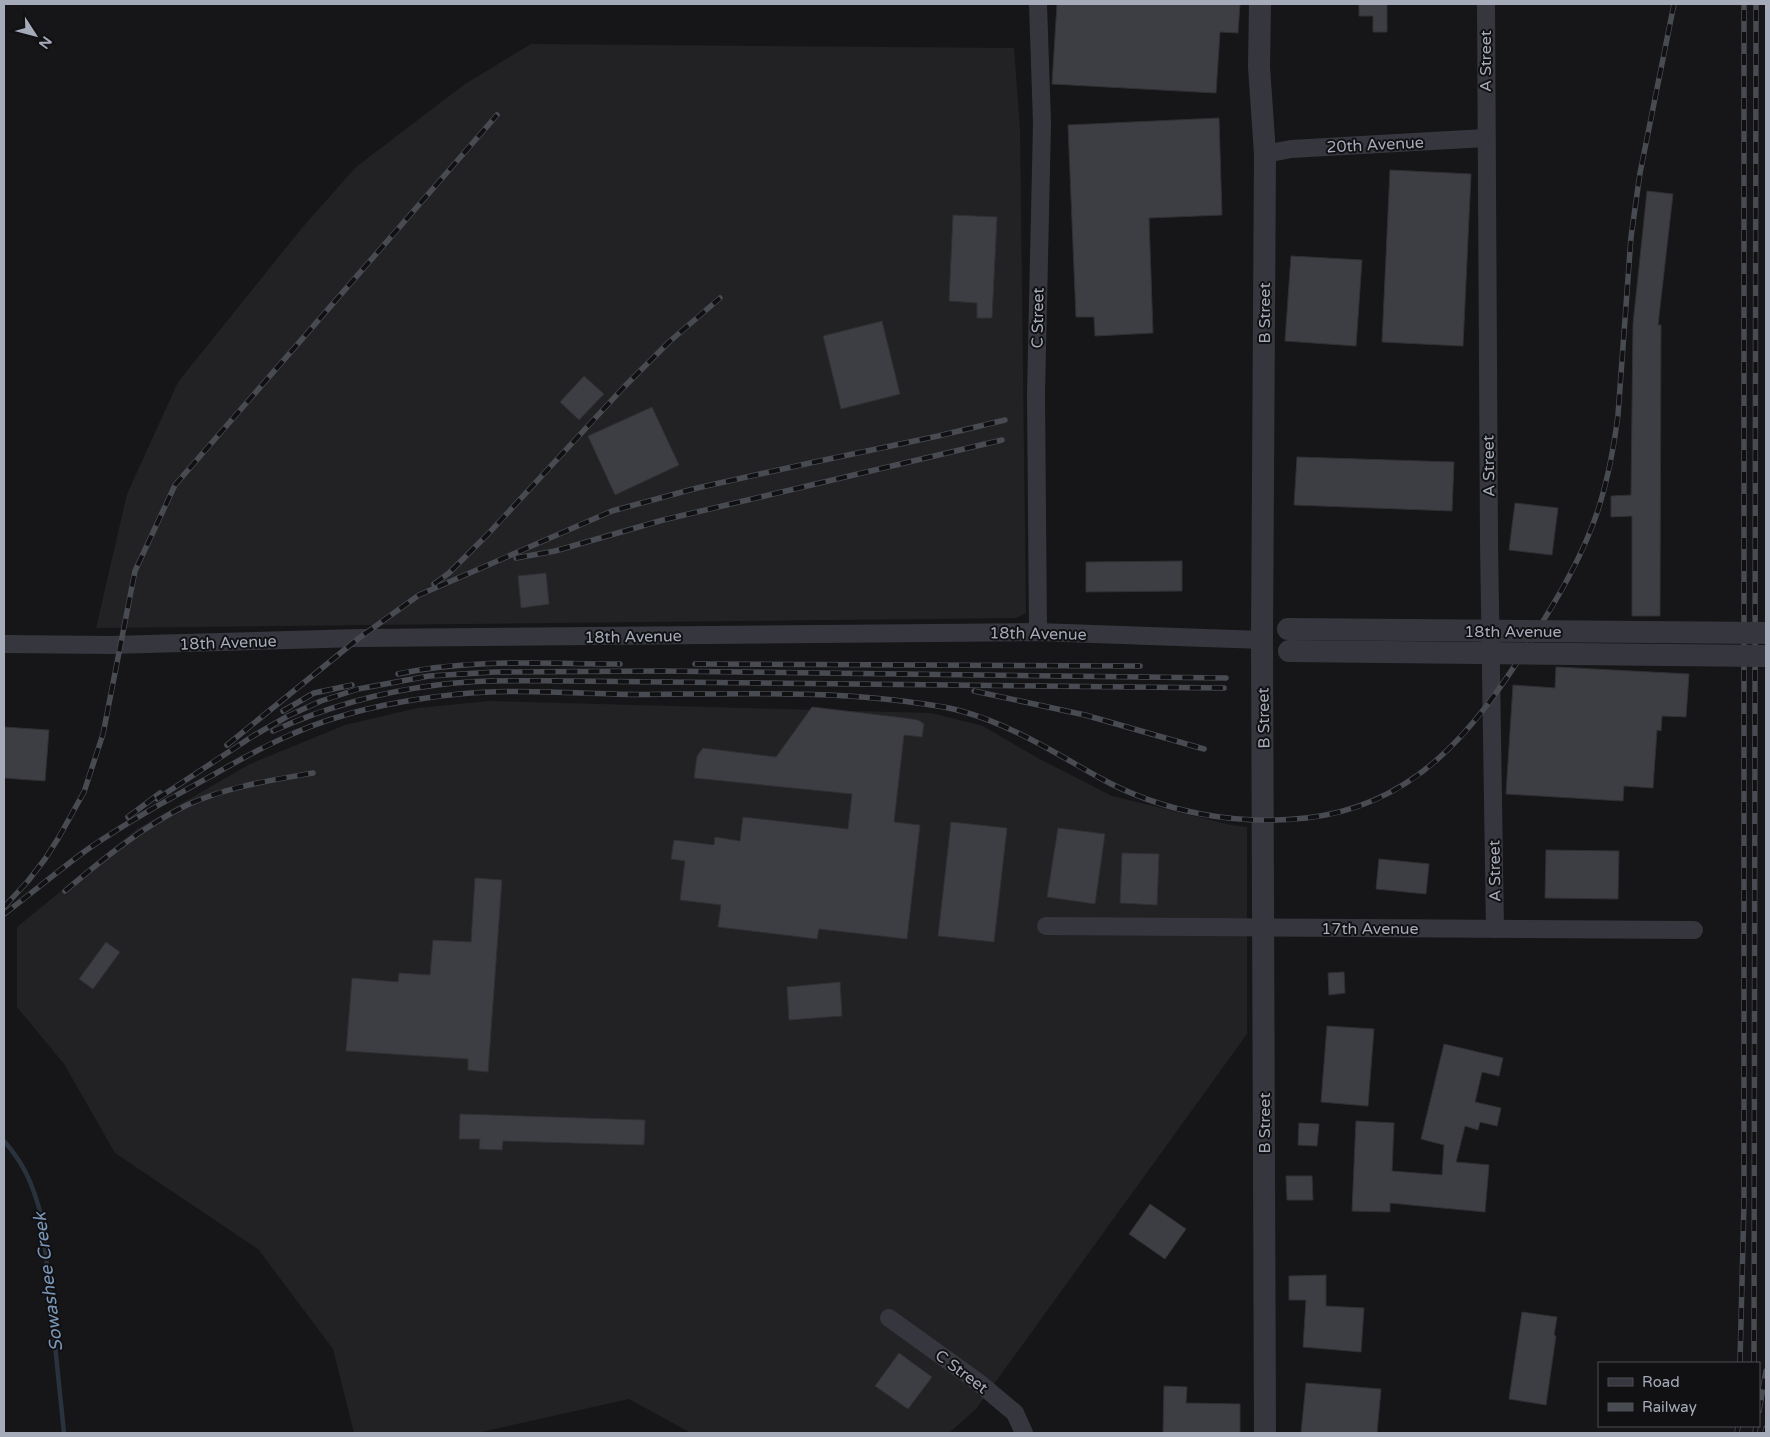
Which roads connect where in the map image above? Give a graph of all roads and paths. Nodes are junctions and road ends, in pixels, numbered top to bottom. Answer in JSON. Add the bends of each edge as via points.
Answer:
{"nodes":[{"id":1,"x":1038,"y":4,"type":"edge"},
{"id":2,"x":1260,"y":4,"type":"edge"},
{"id":3,"x":1486,"y":4,"type":"edge"},
{"id":4,"x":1485,"y":138,"type":"junction"},
{"id":5,"x":1265,"y":154,"type":"junction"},
{"id":6,"x":1038,"y":632,"type":"junction"},
{"id":7,"x":1766,"y":633,"type":"edge"},
{"id":8,"x":1262,"y":640,"type":"junction"},
{"id":9,"x":1288,"y":640,"type":"junction"},
{"id":10,"x":4,"y":644,"type":"edge"},
{"id":11,"x":1766,"y":656,"type":"edge"},
{"id":12,"x":1046,"y":926,"type":"dead end"},
{"id":13,"x":1263,"y":928,"type":"junction"},
{"id":14,"x":1495,"y":929,"type":"junction"},
{"id":15,"x":1694,"y":930,"type":"dead end"},
{"id":16,"x":889,"y":1318,"type":"dead end"},
{"id":17,"x":1024,"y":1433,"type":"edge"},
{"id":18,"x":1265,"y":1433,"type":"edge"}],
"edges":[{"from":1,"to":6,"type":"street","name":"C Street","via":[[1042,123],[1036,394]]},
{"from":2,"to":5,"type":"street","name":"B Street","via":[[1259,67]]},
{"from":3,"to":4,"type":"street","name":"A Street"},
{"from":4,"to":5,"type":"street","name":"20th Avenue","via":[[1291,149]]},
{"from":4,"to":14,"type":"street","name":"A Street"},
{"from":5,"to":8,"type":"street","name":"B Street"},
{"from":6,"to":8,"type":"street","name":"18th Avenue"},
{"from":6,"to":10,"type":"street","name":"18th Avenue"},
{"from":7,"to":9,"type":"street","name":"18th Avenue","bridge":true},
{"from":8,"to":9,"type":"street","name":"18th Avenue"},
{"from":8,"to":13,"type":"street","name":"B Street"},
{"from":9,"to":11,"type":"street","bridge":true},
{"from":12,"to":13,"type":"street","name":"17th Avenue"},
{"from":13,"to":14,"type":"street","name":"17th Avenue"},
{"from":13,"to":18,"type":"street","name":"B Street"},
{"from":14,"to":15,"type":"street","name":"17th Avenue"},
{"from":16,"to":17,"type":"street","name":"C Street","via":[[1015,1413]]}]}
